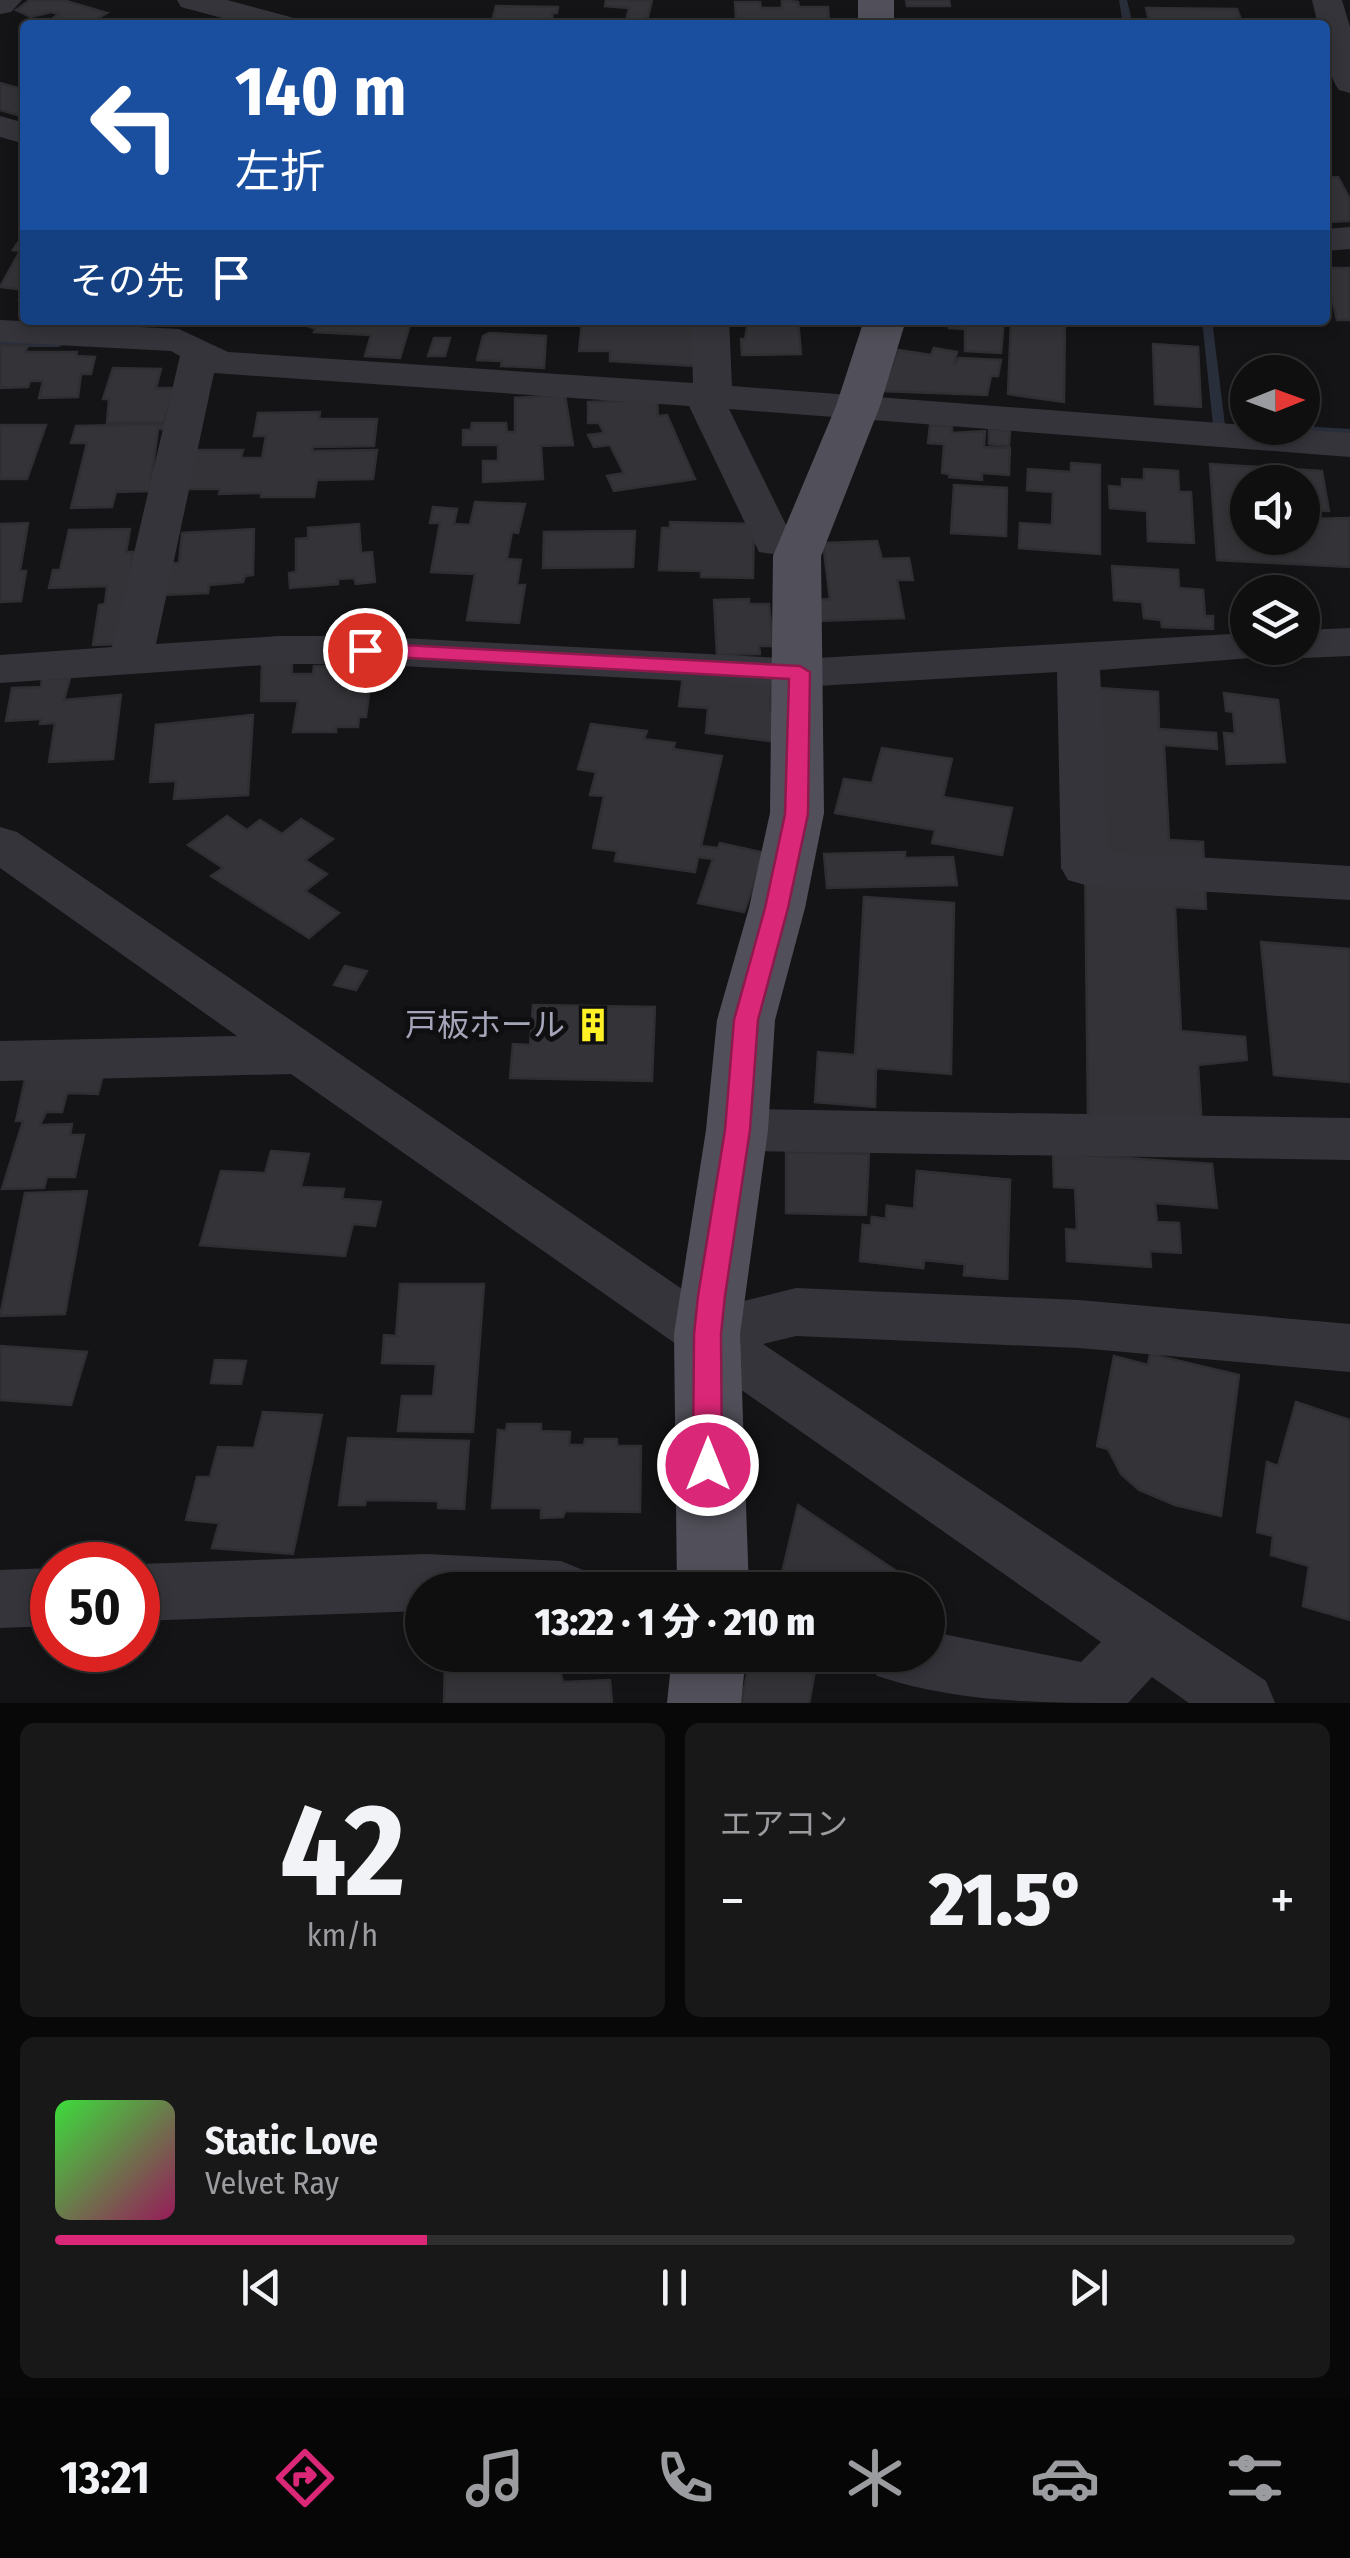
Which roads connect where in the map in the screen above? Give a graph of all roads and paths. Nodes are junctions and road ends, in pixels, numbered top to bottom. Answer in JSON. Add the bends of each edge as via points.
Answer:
{"nodes":[{"id":1,"x":7,"y":0,"type":"edge"},
{"id":2,"x":192,"y":0,"type":"edge"},
{"id":3,"x":1327,"y":0,"type":"edge"},
{"id":4,"x":0,"y":5,"type":"edge"},
{"id":5,"x":232,"y":12,"type":"edge"},
{"id":6,"x":263,"y":20,"type":"edge"},
{"id":7,"x":1350,"y":83,"type":"edge"},
{"id":8,"x":710,"y":325,"type":"edge"},
{"id":9,"x":883,"y":325,"type":"edge"},
{"id":10,"x":0,"y":330,"type":"edge"},
{"id":11,"x":195,"y":340,"type":"edge"},
{"id":12,"x":708,"y":396,"type":"junction"},
{"id":13,"x":858,"y":406,"type":"junction"},
{"id":14,"x":1350,"y":445,"type":"edge"},
{"id":15,"x":801,"y":545,"type":"junction"},
{"id":16,"x":1350,"y":642,"type":"edge"},
{"id":17,"x":1320,"y":643,"type":"edge"},
{"id":18,"x":1230,"y":648,"type":"edge"},
{"id":19,"x":1078,"y":657,"type":"junction"},
{"id":20,"x":131,"y":660,"type":"junction"},
{"id":21,"x":0,"y":669,"type":"edge"},
{"id":22,"x":800,"y":672,"type":"junction"},
{"id":23,"x":0,"y":844,"type":"edge"},
{"id":24,"x":1350,"y":882,"type":"edge"},
{"id":25,"x":302,"y":1054,"type":"junction"},
{"id":26,"x":0,"y":1061,"type":"edge"},
{"id":27,"x":737,"y":1130,"type":"junction"},
{"id":28,"x":1350,"y":1140,"type":"edge"},
{"id":29,"x":708,"y":1334,"type":"junction"},
{"id":30,"x":1350,"y":1348,"type":"edge"},
{"id":31,"x":713,"y":1572,"type":"edge"},
{"id":32,"x":405,"y":1583,"type":"edge"},
{"id":33,"x":160,"y":1592,"type":"edge"},
{"id":34,"x":30,"y":1597,"type":"edge"},
{"id":35,"x":0,"y":1598,"type":"edge"},
{"id":36,"x":1147,"y":1638,"type":"junction"},
{"id":37,"x":945,"y":1664,"type":"edge"},
{"id":38,"x":707,"y":1672,"type":"edge"},
{"id":39,"x":704,"y":1703,"type":"edge"},
{"id":40,"x":1243,"y":1703,"type":"edge"}],
"edges":[{"from":1,"to":4,"type":"street"},
{"from":2,"to":5,"type":"street"},
{"from":3,"to":7,"type":"street"},
{"from":5,"to":6,"type":"street"},
{"from":8,"to":12,"type":"street"},
{"from":9,"to":13,"type":"main road"},
{"from":10,"to":11,"type":"street"},
{"from":11,"to":12,"type":"street","via":[[219,364]]},
{"from":11,"to":20,"type":"street"},
{"from":12,"to":13,"type":"street"},
{"from":12,"to":15,"type":"street","via":[[774,543]]},
{"from":13,"to":14,"type":"street"},
{"from":13,"to":15,"type":"main road"},
{"from":15,"to":22,"type":"main road"},
{"from":16,"to":17,"type":"street"},
{"from":18,"to":19,"type":"street"},
{"from":19,"to":22,"type":"street"},
{"from":19,"to":24,"type":"street","via":[[1085,868]]},
{"from":20,"to":21,"type":"street"},
{"from":20,"to":22,"type":"street","via":[[365,650]]},
{"from":22,"to":27,"type":"main road","via":[[796,814],[746,1020]]},
{"from":23,"to":25,"type":"street"},
{"from":25,"to":26,"type":"street"},
{"from":25,"to":29,"type":"street"},
{"from":27,"to":28,"type":"street"},
{"from":27,"to":29,"type":"main road"},
{"from":29,"to":30,"type":"street","via":[[796,1312],[1079,1324]]},
{"from":29,"to":31,"type":"main road"},
{"from":29,"to":36,"type":"street"},
{"from":32,"to":33,"type":"street"},
{"from":34,"to":35,"type":"street"},
{"from":36,"to":37,"type":"street","via":[[1093,1695]]},
{"from":36,"to":40,"type":"street"},
{"from":38,"to":39,"type":"main road"}]}
